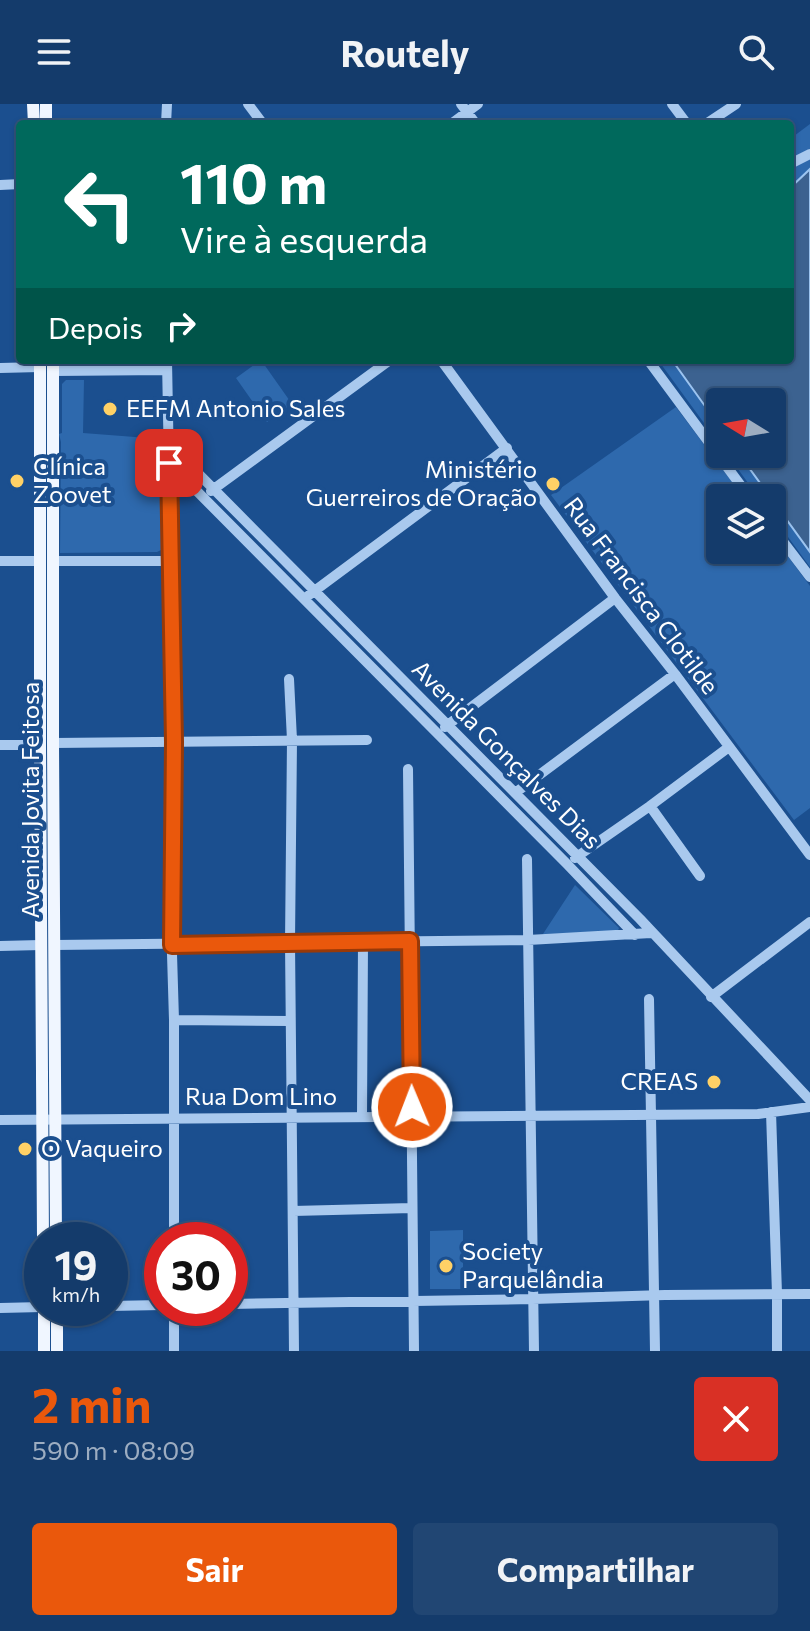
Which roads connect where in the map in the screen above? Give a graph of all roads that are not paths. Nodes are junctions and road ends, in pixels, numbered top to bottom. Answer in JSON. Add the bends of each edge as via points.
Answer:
{"nodes":[{"id":1,"x":478,"y":104,"type":"edge"},
{"id":2,"x":736,"y":104,"type":"edge"},
{"id":3,"x":464,"y":108,"type":"edge"},
{"id":4,"x":712,"y":120,"type":"edge"},
{"id":5,"x":385,"y":364,"type":"edge"},
{"id":6,"x":444,"y":364,"type":"edge"},
{"id":7,"x":651,"y":364,"type":"edge"},
{"id":8,"x":47,"y":365,"type":"edge"},
{"id":9,"x":167,"y":365,"type":"edge"},
{"id":10,"x":0,"y":368,"type":"edge"},
{"id":11,"x":168,"y":443,"type":"junction"},
{"id":12,"x":507,"y":448,"type":"junction"},
{"id":13,"x":169,"y":463,"type":"junction"},
{"id":14,"x":740,"y":484,"type":"edge"},
{"id":15,"x":214,"y":489,"type":"junction"},
{"id":16,"x":204,"y":497,"type":"junction"},
{"id":17,"x":786,"y":545,"type":"edge"},
{"id":18,"x":0,"y":561,"type":"edge"},
{"id":19,"x":46,"y":561,"type":"junction"},
{"id":20,"x":171,"y":561,"type":"junction"},
{"id":21,"x":810,"y":577,"type":"edge"},
{"id":22,"x":314,"y":591,"type":"junction"},
{"id":23,"x":615,"y":598,"type":"junction"},
{"id":24,"x":304,"y":599,"type":"junction"},
{"id":25,"x":675,"y":674,"type":"junction"},
{"id":26,"x":289,"y":679,"type":"dead end"},
{"id":27,"x":448,"y":725,"type":"junction"},
{"id":28,"x":437,"y":733,"type":"junction"},
{"id":29,"x":292,"y":740,"type":"junction"},
{"id":30,"x":367,"y":740,"type":"dead end"},
{"id":31,"x":174,"y":742,"type":"junction"},
{"id":32,"x":46,"y":744,"type":"junction"},
{"id":33,"x":0,"y":745,"type":"edge"},
{"id":34,"x":729,"y":747,"type":"junction"},
{"id":35,"x":408,"y":769,"type":"dead end"},
{"id":36,"x":515,"y":793,"type":"junction"},
{"id":37,"x":650,"y":806,"type":"junction"},
{"id":38,"x":810,"y":855,"type":"edge"},
{"id":39,"x":578,"y":856,"type":"junction"},
{"id":40,"x":527,"y":859,"type":"dead end"},
{"id":41,"x":567,"y":864,"type":"junction"},
{"id":42,"x":700,"y":876,"type":"dead end"},
{"id":43,"x":810,"y":922,"type":"edge"},
{"id":44,"x":651,"y":933,"type":"junction"},
{"id":45,"x":635,"y":935,"type":"junction"},
{"id":46,"x":528,"y":940,"type":"junction"},
{"id":47,"x":410,"y":941,"type":"junction"},
{"id":48,"x":363,"y":942,"type":"junction"},
{"id":49,"x":290,"y":943,"type":"junction"},
{"id":50,"x":47,"y":945,"type":"junction"},
{"id":51,"x":172,"y":945,"type":"junction"},
{"id":52,"x":0,"y":946,"type":"edge"},
{"id":53,"x":711,"y":997,"type":"junction"},
{"id":54,"x":649,"y":999,"type":"dead end"},
{"id":55,"x":174,"y":1020,"type":"junction"},
{"id":56,"x":290,"y":1021,"type":"junction"},
{"id":57,"x":810,"y":1100,"type":"edge"},
{"id":58,"x":810,"y":1107,"type":"edge"},
{"id":59,"x":771,"y":1112,"type":"junction"},
{"id":60,"x":651,"y":1114,"type":"junction"},
{"id":61,"x":412,"y":1116,"type":"junction"},
{"id":62,"x":529,"y":1116,"type":"junction"},
{"id":63,"x":291,"y":1117,"type":"junction"},
{"id":64,"x":362,"y":1117,"type":"junction"},
{"id":65,"x":173,"y":1118,"type":"junction"},
{"id":66,"x":48,"y":1119,"type":"junction"},
{"id":67,"x":0,"y":1120,"type":"edge"},
{"id":68,"x":412,"y":1208,"type":"junction"},
{"id":69,"x":293,"y":1211,"type":"junction"},
{"id":70,"x":44,"y":1222,"type":"edge"},
{"id":71,"x":55,"y":1222,"type":"edge"},
{"id":72,"x":174,"y":1222,"type":"edge"},
{"id":73,"x":777,"y":1294,"type":"junction"},
{"id":74,"x":810,"y":1294,"type":"edge"},
{"id":75,"x":654,"y":1295,"type":"junction"},
{"id":76,"x":533,"y":1299,"type":"junction"},
{"id":77,"x":413,"y":1300,"type":"junction"},
{"id":78,"x":294,"y":1303,"type":"junction"},
{"id":79,"x":248,"y":1304,"type":"edge"},
{"id":80,"x":0,"y":1308,"type":"edge"},
{"id":81,"x":24,"y":1308,"type":"edge"},
{"id":82,"x":43,"y":1326,"type":"edge"},
{"id":83,"x":57,"y":1326,"type":"edge"},
{"id":84,"x":174,"y":1326,"type":"edge"},
{"id":85,"x":44,"y":1351,"type":"edge"},
{"id":86,"x":57,"y":1351,"type":"edge"},
{"id":87,"x":174,"y":1351,"type":"edge"},
{"id":88,"x":294,"y":1351,"type":"edge"},
{"id":89,"x":414,"y":1351,"type":"edge"},
{"id":90,"x":534,"y":1351,"type":"edge"},
{"id":91,"x":655,"y":1351,"type":"edge"},
{"id":92,"x":777,"y":1351,"type":"edge"}],
"edges":[{"from":1,"to":3,"type":"street"},
{"from":2,"to":4,"type":"street"},
{"from":5,"to":15,"type":"street"},
{"from":6,"to":12,"type":"street","name":"Rua Francisca Clotilde"},
{"from":7,"to":14,"type":"street"},
{"from":8,"to":9,"type":"street"},
{"from":8,"to":10,"type":"street"},
{"from":8,"to":19,"type":"main road","name":"Avenida Jovita Feitosa"},
{"from":9,"to":11,"type":"street"},
{"from":11,"to":13,"type":"street"},
{"from":11,"to":15,"type":"street","name":"Avenida Gonçalves Dias"},
{"from":12,"to":22,"type":"street"},
{"from":12,"to":23,"type":"street","name":"Rua Francisca Clotilde"},
{"from":13,"to":16,"type":"street","name":"Avenida Gonçalves Dias"},
{"from":13,"to":20,"type":"street"},
{"from":15,"to":16,"type":"street"},
{"from":15,"to":22,"type":"street","name":"Avenida Gonçalves Dias"},
{"from":16,"to":24,"type":"street","name":"Avenida Gonçalves Dias"},
{"from":17,"to":21,"type":"street"},
{"from":18,"to":19,"type":"street"},
{"from":19,"to":20,"type":"street"},
{"from":19,"to":32,"type":"main road","name":"Avenida Jovita Feitosa"},
{"from":20,"to":31,"type":"street"},
{"from":22,"to":24,"type":"street"},
{"from":22,"to":27,"type":"street","name":"Avenida Gonçalves Dias"},
{"from":23,"to":25,"type":"street","name":"Rua Francisca Clotilde"},
{"from":23,"to":27,"type":"street"},
{"from":24,"to":28,"type":"street","name":"Avenida Gonçalves Dias"},
{"from":25,"to":34,"type":"street","name":"Rua Francisca Clotilde"},
{"from":25,"to":36,"type":"street"},
{"from":26,"to":29,"type":"street"},
{"from":27,"to":28,"type":"street"},
{"from":27,"to":36,"type":"street","name":"Avenida Gonçalves Dias"},
{"from":28,"to":41,"type":"street","name":"Avenida Gonçalves Dias"},
{"from":29,"to":30,"type":"street"},
{"from":29,"to":31,"type":"street"},
{"from":29,"to":49,"type":"street"},
{"from":31,"to":32,"type":"street"},
{"from":31,"to":51,"type":"street"},
{"from":32,"to":33,"type":"street"},
{"from":32,"to":50,"type":"main road","name":"Avenida Jovita Feitosa"},
{"from":34,"to":37,"type":"street"},
{"from":34,"to":38,"type":"street","name":"Rua Francisca Clotilde"},
{"from":35,"to":47,"type":"street"},
{"from":36,"to":39,"type":"street","name":"Avenida Gonçalves Dias"},
{"from":37,"to":39,"type":"street"},
{"from":37,"to":42,"type":"street"},
{"from":39,"to":41,"type":"street"},
{"from":39,"to":44,"type":"street","name":"Avenida Gonçalves Dias"},
{"from":40,"to":46,"type":"street"},
{"from":41,"to":45,"type":"street","name":"Avenida Gonçalves Dias"},
{"from":43,"to":53,"type":"street"},
{"from":44,"to":45,"type":"street"},
{"from":44,"to":53,"type":"street","name":"Avenida Gonçalves Dias"},
{"from":45,"to":46,"type":"street"},
{"from":46,"to":47,"type":"street"},
{"from":46,"to":62,"type":"street"},
{"from":47,"to":48,"type":"street"},
{"from":47,"to":61,"type":"street"},
{"from":48,"to":49,"type":"street"},
{"from":48,"to":64,"type":"street"},
{"from":49,"to":51,"type":"street"},
{"from":49,"to":56,"type":"street"},
{"from":50,"to":51,"type":"street"},
{"from":50,"to":52,"type":"street"},
{"from":50,"to":66,"type":"main road","name":"Avenida Jovita Feitosa"},
{"from":51,"to":55,"type":"street"},
{"from":53,"to":57,"type":"street","name":"Avenida Gonçalves Dias"},
{"from":54,"to":60,"type":"street"},
{"from":55,"to":56,"type":"street"},
{"from":55,"to":65,"type":"street"},
{"from":56,"to":63,"type":"street"},
{"from":58,"to":59,"type":"street","name":"Rua Dom Lino"},
{"from":59,"to":60,"type":"street","name":"Rua Dom Lino"},
{"from":59,"to":73,"type":"street"},
{"from":60,"to":62,"type":"street","name":"Rua Dom Lino"},
{"from":60,"to":75,"type":"street"},
{"from":61,"to":62,"type":"street","name":"Rua Dom Lino"},
{"from":61,"to":64,"type":"street","name":"Rua Dom Lino"},
{"from":61,"to":68,"type":"street"},
{"from":62,"to":76,"type":"street"},
{"from":63,"to":64,"type":"street","name":"Rua Dom Lino"},
{"from":63,"to":65,"type":"street","name":"Rua Dom Lino"},
{"from":63,"to":69,"type":"street"},
{"from":65,"to":66,"type":"street","name":"Rua Dom Lino"},
{"from":65,"to":72,"type":"street"},
{"from":66,"to":67,"type":"street","name":"Rua Dom Lino"},
{"from":66,"to":70,"type":"main road","name":"Avenida Jovita Feitosa"},
{"from":66,"to":71,"type":"main road","name":"Avenida Jovita Feitosa"},
{"from":68,"to":69,"type":"street"},
{"from":68,"to":77,"type":"street"},
{"from":69,"to":78,"type":"street"},
{"from":73,"to":74,"type":"street"},
{"from":73,"to":75,"type":"street"},
{"from":73,"to":92,"type":"street"},
{"from":75,"to":76,"type":"street"},
{"from":75,"to":91,"type":"street"},
{"from":76,"to":77,"type":"street"},
{"from":76,"to":90,"type":"street"},
{"from":77,"to":78,"type":"street"},
{"from":77,"to":89,"type":"street"},
{"from":78,"to":79,"type":"street"},
{"from":78,"to":88,"type":"street"},
{"from":80,"to":81,"type":"street"},
{"from":82,"to":85,"type":"main road"},
{"from":83,"to":86,"type":"main road"},
{"from":84,"to":87,"type":"street"}]}
